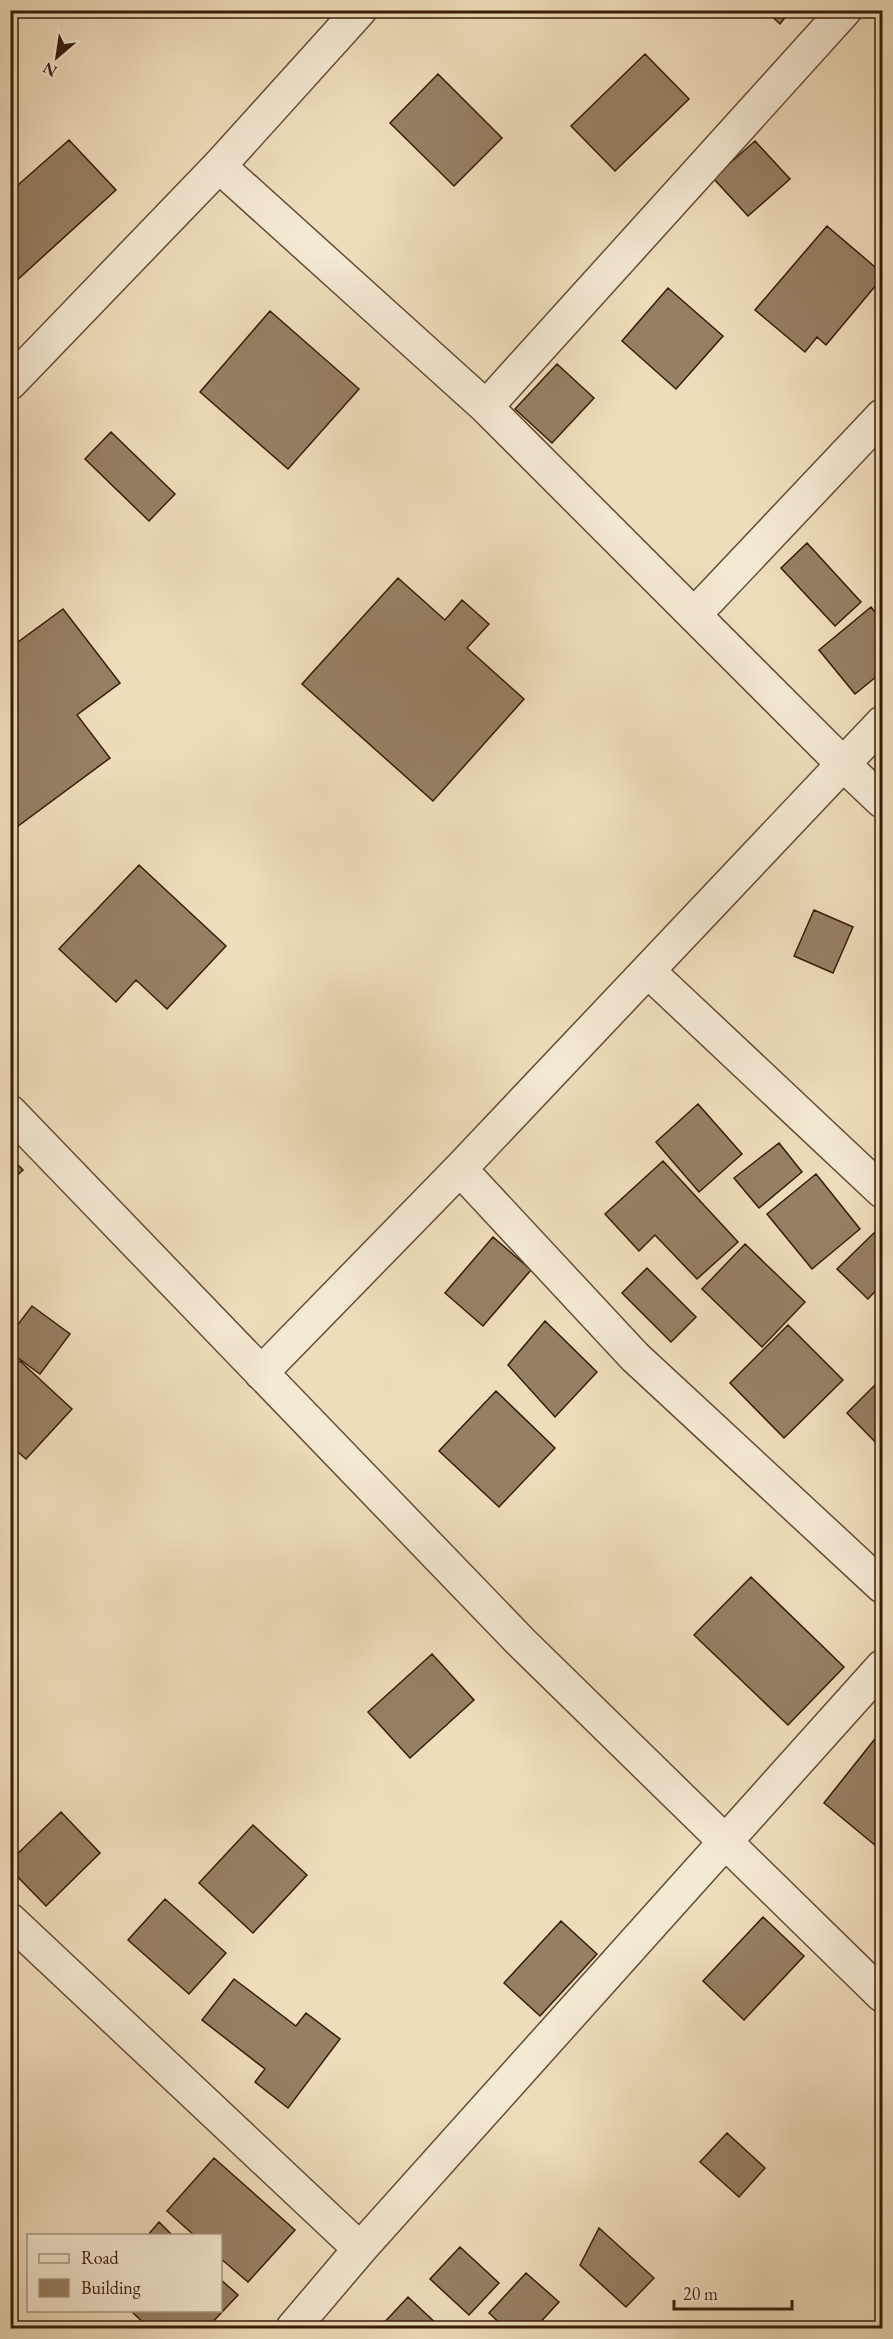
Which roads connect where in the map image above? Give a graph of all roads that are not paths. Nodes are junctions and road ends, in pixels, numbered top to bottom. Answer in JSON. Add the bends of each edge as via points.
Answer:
{"nodes":[{"id":1,"x":360,"y":10,"type":"edge"},
{"id":2,"x":845,"y":10,"type":"edge"},
{"id":3,"x":219,"y":166,"type":"junction"},
{"id":4,"x":10,"y":383,"type":"edge"},
{"id":5,"x":486,"y":407,"type":"junction"},
{"id":6,"x":882,"y":416,"type":"edge"},
{"id":7,"x":694,"y":615,"type":"junction"},
{"id":8,"x":882,"y":723,"type":"edge"},
{"id":9,"x":843,"y":764,"type":"junction"},
{"id":10,"x":882,"y":801,"type":"edge"},
{"id":11,"x":648,"y":971,"type":"junction"},
{"id":12,"x":10,"y":1112,"type":"edge"},
{"id":13,"x":460,"y":1169,"type":"junction"},
{"id":14,"x":882,"y":1191,"type":"edge"},
{"id":15,"x":261,"y":1373,"type":"junction"},
{"id":16,"x":882,"y":1586,"type":"edge"},
{"id":17,"x":882,"y":1667,"type":"edge"},
{"id":18,"x":726,"y":1844,"type":"junction"},
{"id":19,"x":10,"y":1920,"type":"edge"},
{"id":20,"x":882,"y":1995,"type":"edge"},
{"id":21,"x":360,"y":2249,"type":"junction"},
{"id":22,"x":292,"y":2328,"type":"edge"}],
"edges":[{"from":1,"to":3,"type":"street"},
{"from":2,"to":5,"type":"street"},
{"from":3,"to":4,"type":"street"},
{"from":3,"to":5,"type":"street"},
{"from":5,"to":7,"type":"street"},
{"from":6,"to":7,"type":"street"},
{"from":7,"to":9,"type":"street"},
{"from":8,"to":9,"type":"street"},
{"from":9,"to":10,"type":"street"},
{"from":9,"to":11,"type":"street"},
{"from":11,"to":13,"type":"street"},
{"from":11,"to":14,"type":"street"},
{"from":12,"to":15,"type":"street"},
{"from":13,"to":15,"type":"street"},
{"from":13,"to":16,"type":"street","via":[[635,1357]]},
{"from":15,"to":18,"type":"street","via":[[520,1641]]},
{"from":17,"to":18,"type":"street"},
{"from":18,"to":20,"type":"street"},
{"from":18,"to":21,"type":"street"},
{"from":19,"to":21,"type":"street"},
{"from":21,"to":22,"type":"street"}]}
